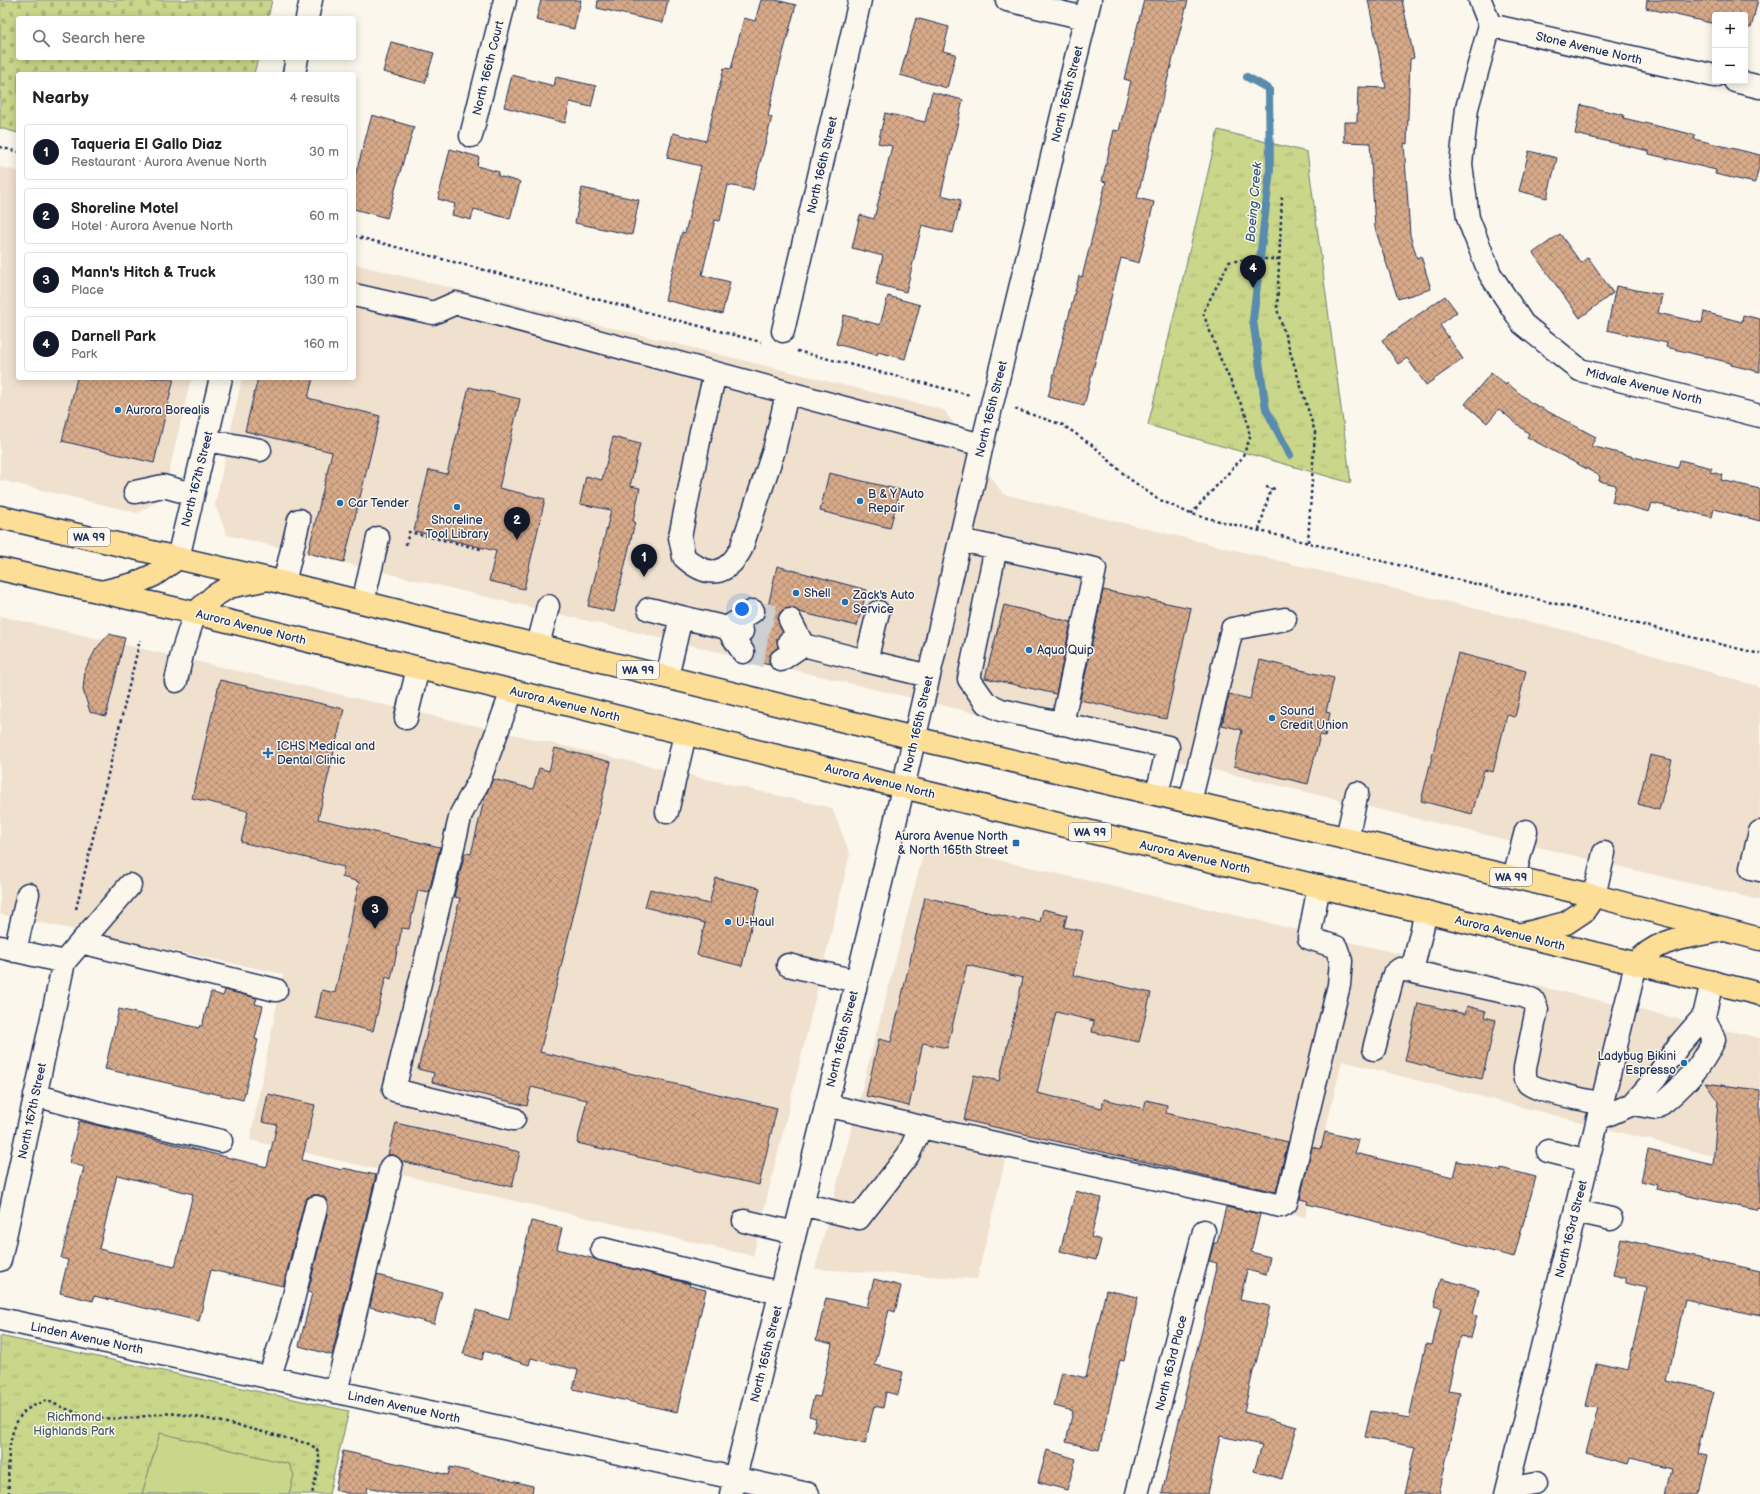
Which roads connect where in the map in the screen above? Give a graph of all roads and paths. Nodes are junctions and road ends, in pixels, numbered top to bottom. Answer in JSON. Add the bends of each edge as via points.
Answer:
{"nodes":[{"id":1,"x":311,"y":0,"type":"edge"},
{"id":2,"x":505,"y":0,"type":"edge"},
{"id":3,"x":860,"y":0,"type":"edge"},
{"id":4,"x":1007,"y":0,"type":"edge"},
{"id":5,"x":1480,"y":0,"type":"edge"},
{"id":6,"x":1087,"y":9,"type":"edge"},
{"id":7,"x":307,"y":16,"type":"edge"},
{"id":8,"x":1490,"y":25,"type":"junction"},
{"id":9,"x":298,"y":60,"type":"edge"},
{"id":10,"x":294,"y":72,"type":"edge"},
{"id":11,"x":1712,"y":75,"type":"edge"},
{"id":12,"x":1748,"y":84,"type":"edge"},
{"id":13,"x":1760,"y":87,"type":"edge"},
{"id":14,"x":471,"y":136,"type":"dead end"},
{"id":15,"x":0,"y":147,"type":"edge"},
{"id":16,"x":16,"y":151,"type":"edge"},
{"id":17,"x":1282,"y":197,"type":"dead end"},
{"id":18,"x":356,"y":237,"type":"edge"},
{"id":19,"x":1279,"y":259,"type":"junction"},
{"id":20,"x":356,"y":295,"type":"edge"},
{"id":21,"x":783,"y":331,"type":"dead end"},
{"id":22,"x":765,"y":343,"type":"dead end"},
{"id":23,"x":795,"y":350,"type":"dead end"},
{"id":24,"x":715,"y":374,"type":"junction"},
{"id":25,"x":221,"y":380,"type":"edge"},
{"id":26,"x":787,"y":394,"type":"junction"},
{"id":27,"x":974,"y":397,"type":"dead end"},
{"id":28,"x":1010,"y":407,"type":"dead end"},
{"id":29,"x":1760,"y":416,"type":"edge"},
{"id":30,"x":206,"y":440,"type":"junction"},
{"id":31,"x":982,"y":445,"type":"junction"},
{"id":32,"x":260,"y":450,"type":"dead end"},
{"id":33,"x":1266,"y":487,"type":"dead end"},
{"id":34,"x":1271,"y":488,"type":"junction"},
{"id":35,"x":1276,"y":488,"type":"dead end"},
{"id":36,"x":135,"y":492,"type":"dead end"},
{"id":37,"x":192,"y":494,"type":"junction"},
{"id":38,"x":1191,"y":514,"type":"junction"},
{"id":39,"x":0,"y":517,"type":"edge"},
{"id":40,"x":299,"y":520,"type":"dead end"},
{"id":41,"x":1259,"y":530,"type":"junction"},
{"id":42,"x":378,"y":538,"type":"dead end"},
{"id":43,"x":960,"y":540,"type":"junction"},
{"id":44,"x":1308,"y":542,"type":"junction"},
{"id":45,"x":406,"y":545,"type":"dead end"},
{"id":46,"x":996,"y":547,"type":"junction"},
{"id":47,"x":481,"y":549,"type":"dead end"},
{"id":48,"x":178,"y":558,"type":"junction"},
{"id":49,"x":0,"y":569,"type":"edge"},
{"id":50,"x":276,"y":581,"type":"junction"},
{"id":51,"x":102,"y":592,"type":"junction"},
{"id":52,"x":363,"y":602,"type":"junction"},
{"id":53,"x":548,"y":606,"type":"dead end"},
{"id":54,"x":649,"y":609,"type":"dead end"},
{"id":55,"x":753,"y":611,"type":"dead end"},
{"id":56,"x":878,"y":612,"type":"dead end"},
{"id":57,"x":195,"y":613,"type":"junction"},
{"id":58,"x":681,"y":617,"type":"junction"},
{"id":59,"x":1285,"y":619,"type":"dead end"},
{"id":60,"x":790,"y":620,"type":"dead end"},
{"id":61,"x":140,"y":640,"type":"dead end"},
{"id":62,"x":538,"y":645,"type":"junction"},
{"id":63,"x":1760,"y":654,"type":"edge"},
{"id":64,"x":866,"y":661,"type":"junction"},
{"id":65,"x":418,"y":668,"type":"junction"},
{"id":66,"x":928,"y":676,"type":"junction"},
{"id":67,"x":667,"y":677,"type":"junction"},
{"id":68,"x":176,"y":681,"type":"dead end"},
{"id":69,"x":512,"y":691,"type":"junction"},
{"id":70,"x":406,"y":718,"type":"dead end"},
{"id":71,"x":1062,"y":724,"type":"junction"},
{"id":72,"x":685,"y":734,"type":"junction"},
{"id":73,"x":914,"y":738,"type":"junction"},
{"id":74,"x":903,"y":787,"type":"junction"},
{"id":75,"x":1358,"y":793,"type":"dead end"},
{"id":76,"x":1157,"y":794,"type":"junction"},
{"id":77,"x":1190,"y":802,"type":"junction"},
{"id":78,"x":668,"y":812,"type":"dead end"},
{"id":79,"x":1526,"y":831,"type":"dead end"},
{"id":80,"x":1760,"y":832,"type":"edge"},
{"id":81,"x":1347,"y":838,"type":"junction"},
{"id":82,"x":1604,"y":853,"type":"dead end"},
{"id":83,"x":1760,"y":870,"type":"edge"},
{"id":84,"x":1514,"y":877,"type":"junction"},
{"id":85,"x":130,"y":885,"type":"dead end"},
{"id":86,"x":1319,"y":886,"type":"junction"},
{"id":87,"x":28,"y":894,"type":"dead end"},
{"id":88,"x":1594,"y":896,"type":"junction"},
{"id":89,"x":1426,"y":912,"type":"junction"},
{"id":90,"x":75,"y":916,"type":"dead end"},
{"id":91,"x":1722,"y":930,"type":"junction"},
{"id":92,"x":1519,"y":935,"type":"junction"},
{"id":93,"x":1760,"y":939,"type":"edge"},
{"id":94,"x":81,"y":942,"type":"junction"},
{"id":95,"x":7,"y":949,"type":"edge"},
{"id":96,"x":64,"y":962,"type":"junction"},
{"id":97,"x":1636,"y":964,"type":"junction"},
{"id":98,"x":788,"y":965,"type":"dead end"},
{"id":99,"x":1412,"y":971,"type":"junction"},
{"id":100,"x":856,"y":981,"type":"junction"},
{"id":101,"x":1712,"y":982,"type":"junction"},
{"id":102,"x":276,"y":990,"type":"dead end"},
{"id":103,"x":1760,"y":994,"type":"edge"},
{"id":104,"x":1704,"y":1016,"type":"junction"},
{"id":105,"x":1374,"y":1049,"type":"dead end"},
{"id":106,"x":35,"y":1095,"type":"junction"},
{"id":107,"x":1633,"y":1104,"type":"junction"},
{"id":108,"x":826,"y":1105,"type":"junction"},
{"id":109,"x":1600,"y":1111,"type":"junction"},
{"id":110,"x":514,"y":1119,"type":"dead end"},
{"id":111,"x":921,"y":1127,"type":"junction"},
{"id":112,"x":221,"y":1141,"type":"dead end"},
{"id":113,"x":1548,"y":1151,"type":"dead end"},
{"id":114,"x":1588,"y":1161,"type":"junction"},
{"id":115,"x":391,"y":1167,"type":"dead end"},
{"id":116,"x":802,"y":1204,"type":"junction"},
{"id":117,"x":316,"y":1207,"type":"dead end"},
{"id":118,"x":1576,"y":1211,"type":"junction"},
{"id":119,"x":1611,"y":1219,"type":"dead end"},
{"id":120,"x":744,"y":1221,"type":"dead end"},
{"id":121,"x":1204,"y":1231,"type":"dead end"},
{"id":122,"x":795,"y":1233,"type":"junction"},
{"id":123,"x":602,"y":1249,"type":"dead end"},
{"id":124,"x":0,"y":1260,"type":"edge"},
{"id":125,"x":780,"y":1293,"type":"junction"},
{"id":126,"x":0,"y":1319,"type":"edge"},
{"id":127,"x":269,"y":1378,"type":"junction"},
{"id":128,"x":336,"y":1392,"type":"junction"},
{"id":129,"x":1536,"y":1484,"type":"dead end"},
{"id":130,"x":734,"y":1486,"type":"edge"},
{"id":131,"x":1507,"y":1492,"type":"edge"},
{"id":132,"x":9,"y":1494,"type":"edge"},
{"id":133,"x":312,"y":1494,"type":"edge"},
{"id":134,"x":808,"y":1494,"type":"edge"},
{"id":135,"x":1137,"y":1494,"type":"edge"}],
"edges":[{"from":1,"to":7,"type":"street"},
{"from":2,"to":14,"type":"street","name":"North 166th Court"},
{"from":3,"to":21,"type":"street","name":"North 166th Street"},
{"from":4,"to":6,"type":"street"},
{"from":5,"to":8,"type":"street"},
{"from":6,"to":31,"type":"street","name":"North 165th Street"},
{"from":8,"to":11,"type":"street","name":"Stone Avenue North"},
{"from":8,"to":29,"type":"street","name":"Midvale Avenue North","via":[[1468,108],[1461,164],[1468,218],[1490,274],[1523,324],[1580,370]]},
{"from":9,"to":10,"type":"street"},
{"from":12,"to":13,"type":"street"},
{"from":15,"to":16,"type":"path"},
{"from":17,"to":19,"type":"path"},
{"from":18,"to":22,"type":"path"},
{"from":19,"to":38,"type":"path","via":[[1229,262],[1203,313],[1246,415],[1250,438],[1242,458]]},
{"from":19,"to":44,"type":"path","via":[[1277,309],[1315,432]]},
{"from":20,"to":24,"type":"street","via":[[433,313],[456,303]]},
{"from":23,"to":27,"type":"path"},
{"from":24,"to":26,"type":"street"},
{"from":24,"to":26,"type":"street","via":[[680,537],[684,557],[701,570],[712,572],[724,569],[734,562],[741,548],[774,450]]},
{"from":25,"to":30,"type":"street","name":"North 167th Street"},
{"from":26,"to":31,"type":"street"},
{"from":28,"to":38,"type":"path","via":[[1063,426],[1096,448],[1127,477],[1156,498]]},
{"from":30,"to":32,"type":"street"},
{"from":30,"to":37,"type":"street","name":"North 167th Street"},
{"from":31,"to":43,"type":"street","name":"North 165th Street"},
{"from":33,"to":34,"type":"path"},
{"from":34,"to":35,"type":"path"},
{"from":34,"to":41,"type":"path"},
{"from":36,"to":37,"type":"street","via":[[163,486]]},
{"from":37,"to":48,"type":"street","name":"North 167th Street"},
{"from":38,"to":41,"type":"path"},
{"from":39,"to":48,"type":"main road","number":"WA 99"},
{"from":40,"to":50,"type":"street"},
{"from":41,"to":44,"type":"path"},
{"from":42,"to":52,"type":"street"},
{"from":43,"to":46,"type":"street"},
{"from":43,"to":66,"type":"street","name":"North 165th Street"},
{"from":44,"to":63,"type":"path"},
{"from":45,"to":47,"type":"path","via":[[409,532]]},
{"from":46,"to":71,"type":"street","via":[[969,679],[986,702],[1001,710]]},
{"from":46,"to":71,"type":"street","via":[[1095,569]]},
{"from":48,"to":50,"type":"main road","number":"WA 99"},
{"from":48,"to":51,"type":"main road","via":[[134,584]]},
{"from":49,"to":51,"type":"main road","name":"Aurora Avenue North","number":"WA 99"},
{"from":50,"to":52,"type":"main road","number":"WA 99"},
{"from":50,"to":57,"type":"main road","via":[[229,587]]},
{"from":51,"to":57,"type":"main road","name":"Aurora Avenue North","number":"WA 99"},
{"from":52,"to":62,"type":"main road","number":"WA 99"},
{"from":53,"to":62,"type":"street"},
{"from":54,"to":58,"type":"street"},
{"from":55,"to":58,"type":"street","via":[[739,637]]},
{"from":56,"to":64,"type":"street"},
{"from":57,"to":65,"type":"main road","name":"Aurora Avenue North","number":"WA 99"},
{"from":57,"to":68,"type":"street"},
{"from":58,"to":67,"type":"street"},
{"from":59,"to":77,"type":"street","via":[[1232,629]]},
{"from":60,"to":64,"type":"street","via":[[790,649]]},
{"from":61,"to":90,"type":"path"},
{"from":62,"to":67,"type":"main road","number":"WA 99"},
{"from":64,"to":66,"type":"street"},
{"from":65,"to":69,"type":"main road","name":"Aurora Avenue North","number":"WA 99"},
{"from":65,"to":70,"type":"street"},
{"from":66,"to":73,"type":"street","name":"North 165th Street"},
{"from":67,"to":73,"type":"main road","number":"WA 99"},
{"from":69,"to":72,"type":"main road","name":"Aurora Avenue North","number":"WA 99"},
{"from":69,"to":110,"type":"street","via":[[479,781],[461,814],[394,1090]]},
{"from":71,"to":76,"type":"street","via":[[1168,747]]},
{"from":72,"to":74,"type":"main road","name":"Aurora Avenue North","number":"WA 99"},
{"from":72,"to":78,"type":"street"},
{"from":73,"to":74,"type":"street","name":"North 165th Street"},
{"from":73,"to":76,"type":"main road","number":"WA 99"},
{"from":74,"to":86,"type":"main road","name":"Aurora Avenue North","number":"WA 99"},
{"from":74,"to":100,"type":"street","name":"North 165th Street"},
{"from":75,"to":81,"type":"street"},
{"from":76,"to":77,"type":"main road","number":"WA 99"},
{"from":77,"to":81,"type":"main road","number":"WA 99"},
{"from":79,"to":84,"type":"street"},
{"from":80,"to":83,"type":"street","via":[[1751,868]]},
{"from":81,"to":84,"type":"main road","number":"WA 99"},
{"from":82,"to":88,"type":"street"},
{"from":84,"to":88,"type":"main road","number":"WA 99"},
{"from":85,"to":94,"type":"street"},
{"from":86,"to":89,"type":"main road","name":"Aurora Avenue North","number":"WA 99"},
{"from":86,"to":111,"type":"street","via":[[1309,938],[1336,947],[1341,961],[1339,985],[1286,1203],[1281,1206]]},
{"from":87,"to":95,"type":"street"},
{"from":88,"to":91,"type":"main road","number":"WA 99"},
{"from":88,"to":92,"type":"main road","via":[[1584,911],[1566,923]]},
{"from":89,"to":92,"type":"main road","name":"Aurora Avenue North","number":"WA 99"},
{"from":89,"to":99,"type":"street"},
{"from":91,"to":93,"type":"main road","number":"WA 99"},
{"from":91,"to":97,"type":"main road","via":[[1664,943],[1644,954]]},
{"from":92,"to":97,"type":"main road","name":"Aurora Avenue North","number":"WA 99"},
{"from":94,"to":96,"type":"street"},
{"from":94,"to":102,"type":"street"},
{"from":95,"to":96,"type":"street"},
{"from":96,"to":106,"type":"street","name":"North 167th Street"},
{"from":97,"to":101,"type":"main road","name":"Aurora Avenue North","number":"WA 99"},
{"from":97,"to":109,"type":"street","name":"North 163rd Street"},
{"from":98,"to":100,"type":"street"},
{"from":99,"to":105,"type":"street","via":[[1400,969],[1394,974]]},
{"from":99,"to":109,"type":"street","via":[[1533,1000],[1537,1010],[1525,1068],[1527,1082]]},
{"from":100,"to":108,"type":"street","name":"North 165th Street"},
{"from":101,"to":103,"type":"main road","name":"Aurora Avenue North","number":"WA 99"},
{"from":101,"to":104,"type":"street"},
{"from":104,"to":107,"type":"street"},
{"from":104,"to":107,"type":"street","via":[[1714,1040],[1707,1056],[1674,1095],[1656,1108]]},
{"from":106,"to":112,"type":"street"},
{"from":106,"to":124,"type":"street","name":"North 167th Street"},
{"from":107,"to":109,"type":"street"},
{"from":108,"to":111,"type":"street"},
{"from":108,"to":116,"type":"street","name":"North 165th Street"},
{"from":109,"to":114,"type":"street","name":"North 163rd Street"},
{"from":111,"to":116,"type":"street","via":[[908,1155],[859,1218]]},
{"from":113,"to":114,"type":"street"},
{"from":114,"to":118,"type":"street","name":"North 163rd Street"},
{"from":115,"to":128,"type":"street"},
{"from":116,"to":122,"type":"street","name":"North 165th Street"},
{"from":117,"to":127,"type":"street","via":[[288,1320]]},
{"from":118,"to":119,"type":"street"},
{"from":118,"to":131,"type":"street","name":"North 163rd Street"},
{"from":120,"to":122,"type":"street"},
{"from":121,"to":135,"type":"street","name":"North 163rd Place"},
{"from":122,"to":125,"type":"street","name":"North 165th Street"},
{"from":123,"to":125,"type":"street"},
{"from":125,"to":130,"type":"street","name":"North 165th Street"},
{"from":126,"to":127,"type":"street","name":"Linden Avenue North"},
{"from":127,"to":128,"type":"street","name":"Linden Avenue North"},
{"from":128,"to":130,"type":"street","name":"Linden Avenue North"},
{"from":129,"to":131,"type":"street"},
{"from":130,"to":134,"type":"street","name":"Linden Avenue North"},
{"from":132,"to":133,"type":"path","via":[[9,1453],[15,1424],[23,1412],[47,1400],[62,1408],[96,1418],[176,1414],[204,1418],[309,1444],[317,1449],[320,1460]]}]}
